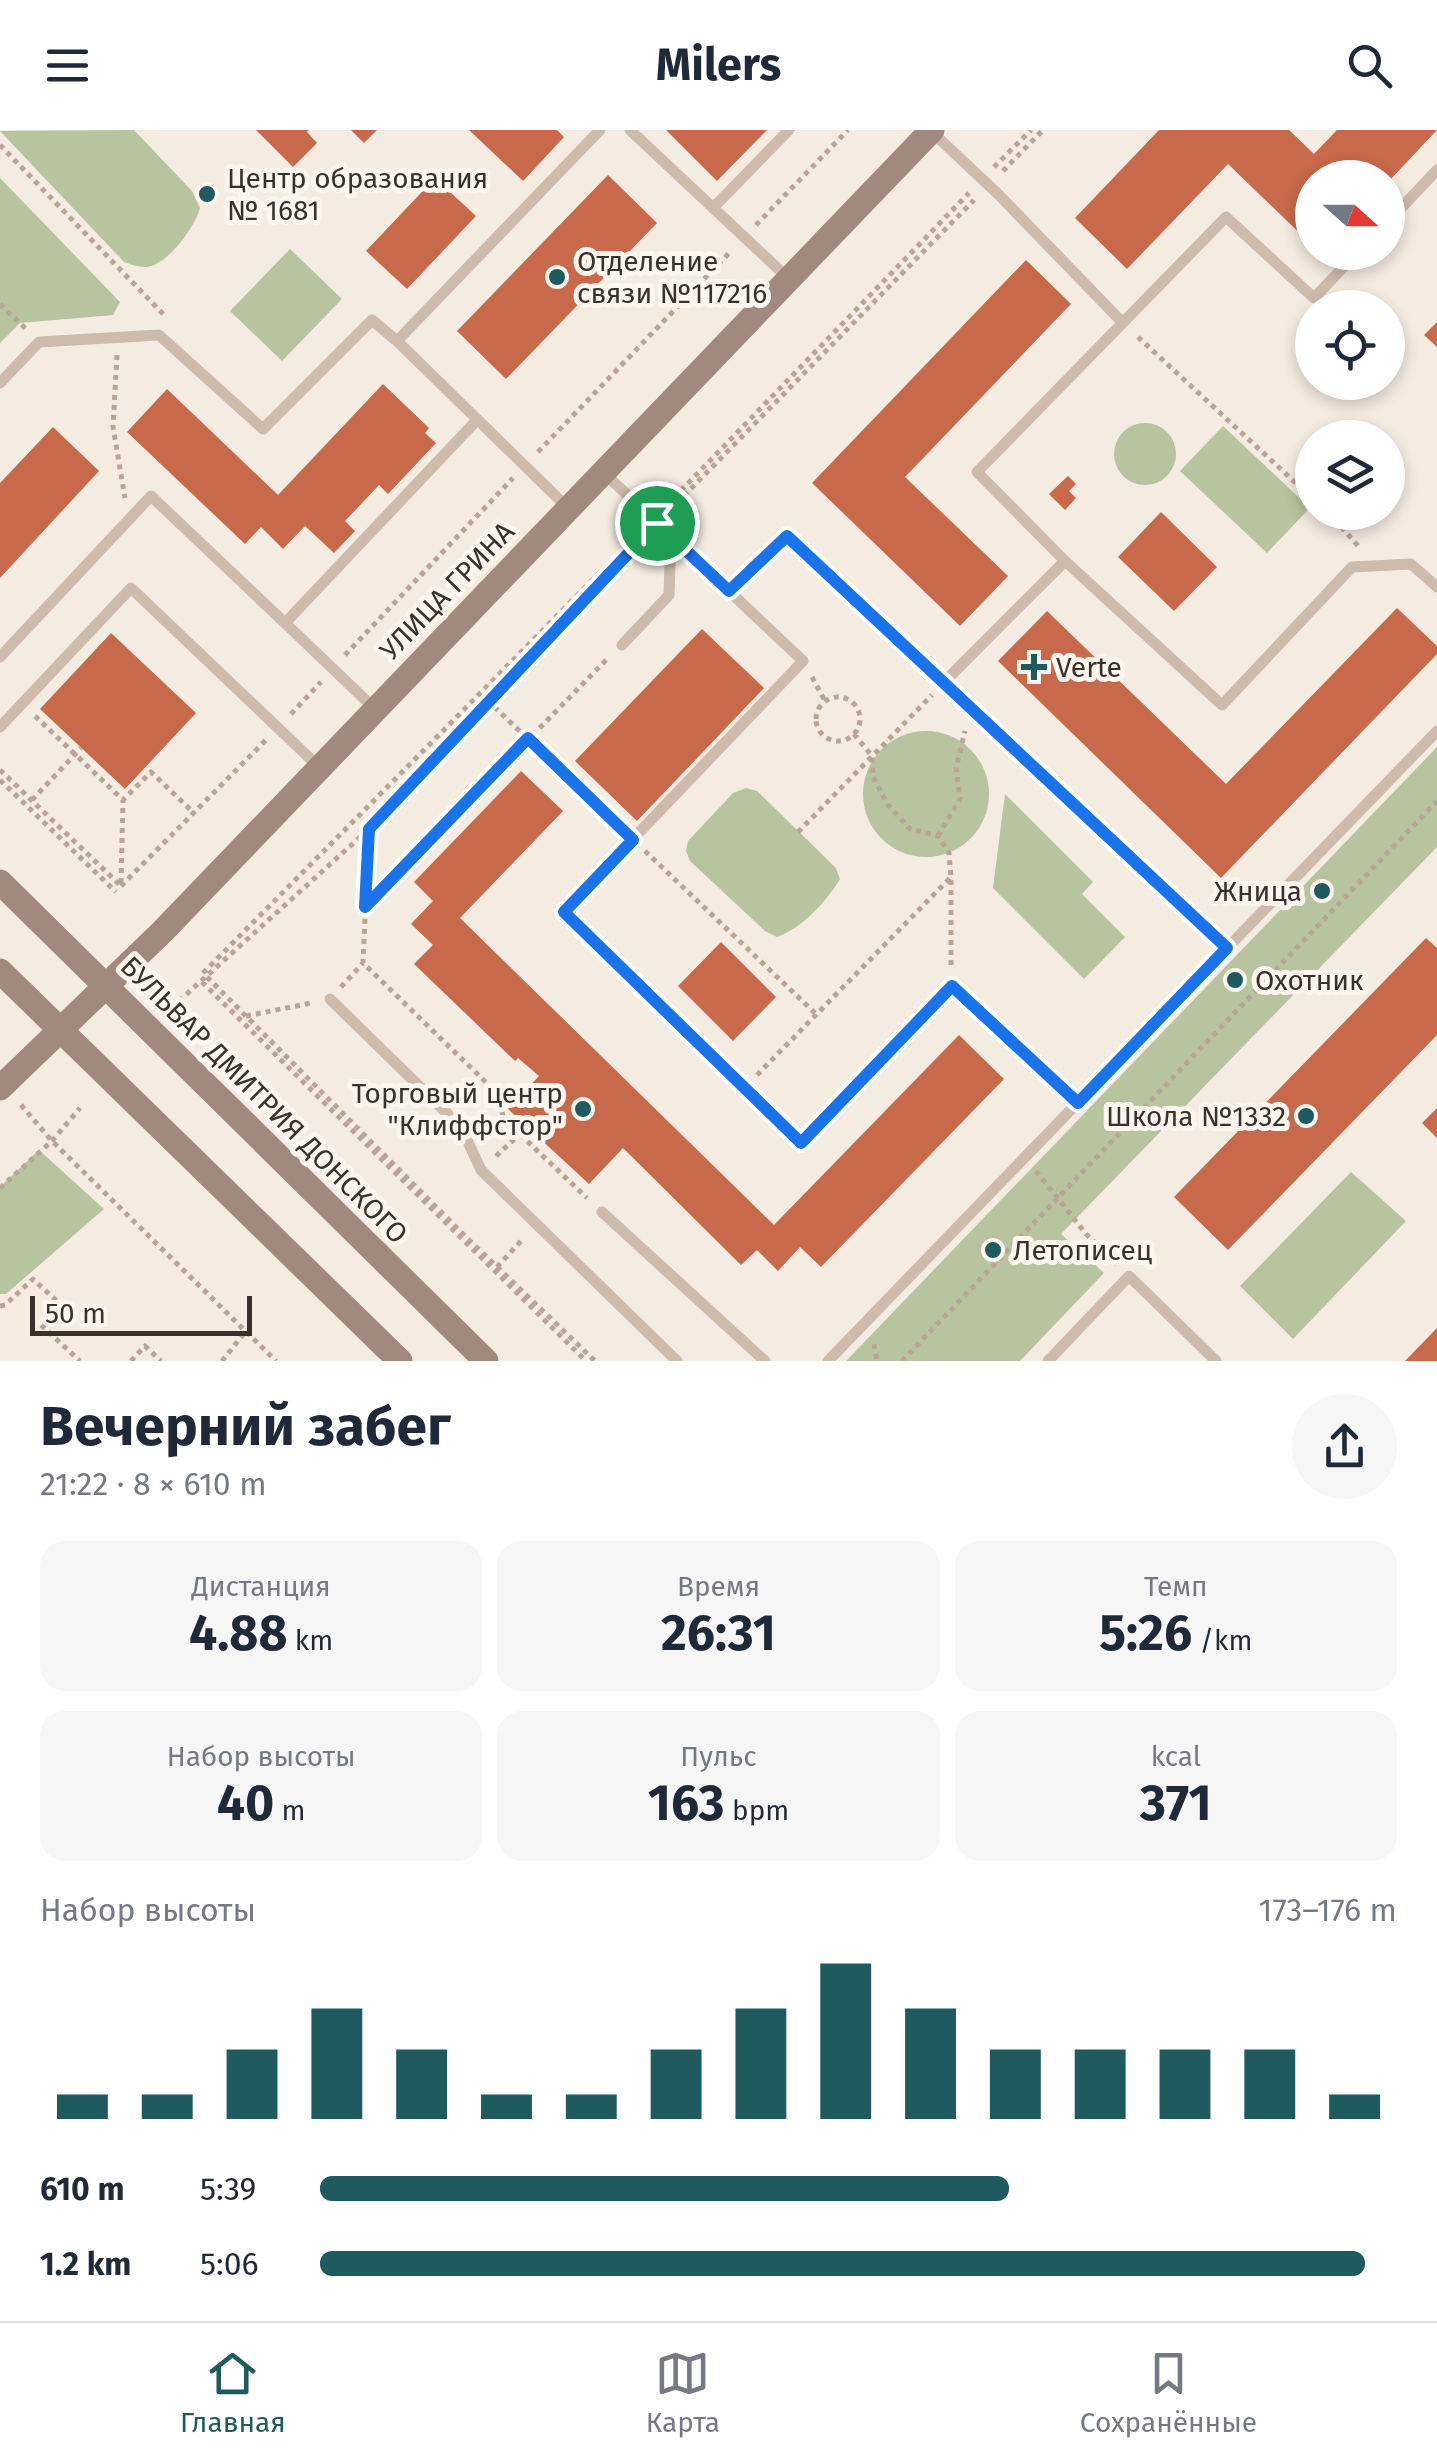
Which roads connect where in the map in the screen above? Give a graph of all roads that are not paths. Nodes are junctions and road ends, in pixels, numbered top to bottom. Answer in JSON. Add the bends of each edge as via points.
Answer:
{"nodes":[{"id":1,"x":600,"y":130,"type":"edge"},
{"id":2,"x":630,"y":130,"type":"edge"},
{"id":3,"x":789,"y":130,"type":"edge"},
{"id":4,"x":931,"y":130,"type":"edge"},
{"id":5,"x":1437,"y":170,"type":"edge"},
{"id":6,"x":1405,"y":204,"type":"edge"},
{"id":7,"x":712,"y":208,"type":"junction"},
{"id":8,"x":1341,"y":270,"type":"edge"},
{"id":9,"x":788,"y":279,"type":"junction"},
{"id":10,"x":1122,"y":321,"type":"junction"},
{"id":11,"x":397,"y":341,"type":"junction"},
{"id":12,"x":0,"y":383,"type":"edge"},
{"id":13,"x":477,"y":420,"type":"junction"},
{"id":14,"x":603,"y":472,"type":"junction"},
{"id":15,"x":568,"y":508,"type":"junction"},
{"id":16,"x":671,"y":535,"type":"junction"},
{"id":17,"x":1065,"y":560,"type":"junction"},
{"id":18,"x":1437,"y":587,"type":"edge"},
{"id":19,"x":729,"y":591,"type":"junction"},
{"id":20,"x":284,"y":623,"type":"junction"},
{"id":21,"x":622,"y":645,"type":"road end"},
{"id":22,"x":0,"y":657,"type":"edge"},
{"id":23,"x":944,"y":682,"type":"junction"},
{"id":24,"x":376,"y":709,"type":"junction"},
{"id":25,"x":0,"y":727,"type":"edge"},
{"id":26,"x":1437,"y":731,"type":"edge"},
{"id":27,"x":319,"y":767,"type":"junction"},
{"id":28,"x":0,"y":882,"type":"edge"},
{"id":29,"x":1227,"y":948,"type":"junction"},
{"id":30,"x":0,"y":971,"type":"edge"},
{"id":31,"x":106,"y":986,"type":"junction"},
{"id":32,"x":330,"y":999,"type":"road end"},
{"id":33,"x":61,"y":1030,"type":"junction"},
{"id":34,"x":1,"y":1087,"type":"edge"},
{"id":35,"x":1078,"y":1103,"type":"junction"},
{"id":36,"x":602,"y":1212,"type":"road end"},
{"id":37,"x":400,"y":1361,"type":"edge"},
{"id":38,"x":486,"y":1361,"type":"edge"},
{"id":39,"x":676,"y":1361,"type":"edge"},
{"id":40,"x":766,"y":1361,"type":"edge"},
{"id":41,"x":828,"y":1361,"type":"edge"},
{"id":42,"x":1048,"y":1361,"type":"edge"},
{"id":43,"x":1216,"y":1361,"type":"edge"}],
"edges":[{"from":1,"to":11,"type":"lane"},
{"from":2,"to":7,"type":"lane"},
{"from":3,"to":7,"type":"lane"},
{"from":4,"to":9,"type":"street","name":"УЛИЦА ГРИНА"},
{"from":4,"to":10,"type":"lane"},
{"from":5,"to":6,"type":"lane"},
{"from":7,"to":9,"type":"lane"},
{"from":8,"to":10,"type":"lane","via":[[1314,298],[1226,216]]},
{"from":9,"to":14,"type":"street","name":"УЛИЦА ГРИНА"},
{"from":10,"to":17,"type":"lane","via":[[977,472]]},
{"from":11,"to":12,"type":"lane","via":[[372,320],[263,429],[159,335],[39,342]]},
{"from":11,"to":13,"type":"lane"},
{"from":13,"to":15,"type":"lane"},
{"from":13,"to":20,"type":"lane"},
{"from":14,"to":15,"type":"street","name":"УЛИЦА ГРИНА"},
{"from":14,"to":16,"type":"lane"},
{"from":15,"to":24,"type":"street","name":"УЛИЦА ГРИНА"},
{"from":16,"to":19,"type":"lane"},
{"from":16,"to":21,"type":"lane","via":[[669,596]]},
{"from":17,"to":18,"type":"lane","via":[[1222,704],[1352,568],[1411,564]]},
{"from":17,"to":23,"type":"lane"},
{"from":19,"to":23,"type":"lane","via":[[787,536]]},
{"from":19,"to":35,"type":"lane","via":[[803,661],[564,912],[801,1143],[952,986]]},
{"from":20,"to":22,"type":"lane","via":[[151,496]]},
{"from":20,"to":24,"type":"lane"},
{"from":23,"to":29,"type":"lane"},
{"from":24,"to":27,"type":"street","name":"УЛИЦА ГРИНА"},
{"from":25,"to":27,"type":"lane","via":[[131,588]]},
{"from":26,"to":29,"type":"lane"},
{"from":27,"to":31,"type":"street","name":"УЛИЦА ГРИНА"},
{"from":28,"to":31,"type":"street","name":"БУЛЬВАР ДМИТРИЯ ДОНСКОГО"},
{"from":29,"to":35,"type":"lane"},
{"from":30,"to":33,"type":"street"},
{"from":31,"to":33,"type":"street","name":"УЛИЦА ГРИНА"},
{"from":31,"to":38,"type":"street","name":"БУЛЬВАР ДМИТРИЯ ДОНСКОГО"},
{"from":32,"to":39,"type":"lane","via":[[462,1127],[481,1170]]},
{"from":33,"to":34,"type":"street","name":"УЛИЦА ГРИНА"},
{"from":33,"to":37,"type":"street"},
{"from":35,"to":41,"type":"lane"},
{"from":36,"to":40,"type":"lane"},
{"from":42,"to":43,"type":"lane","via":[[1129,1276]]}]}
